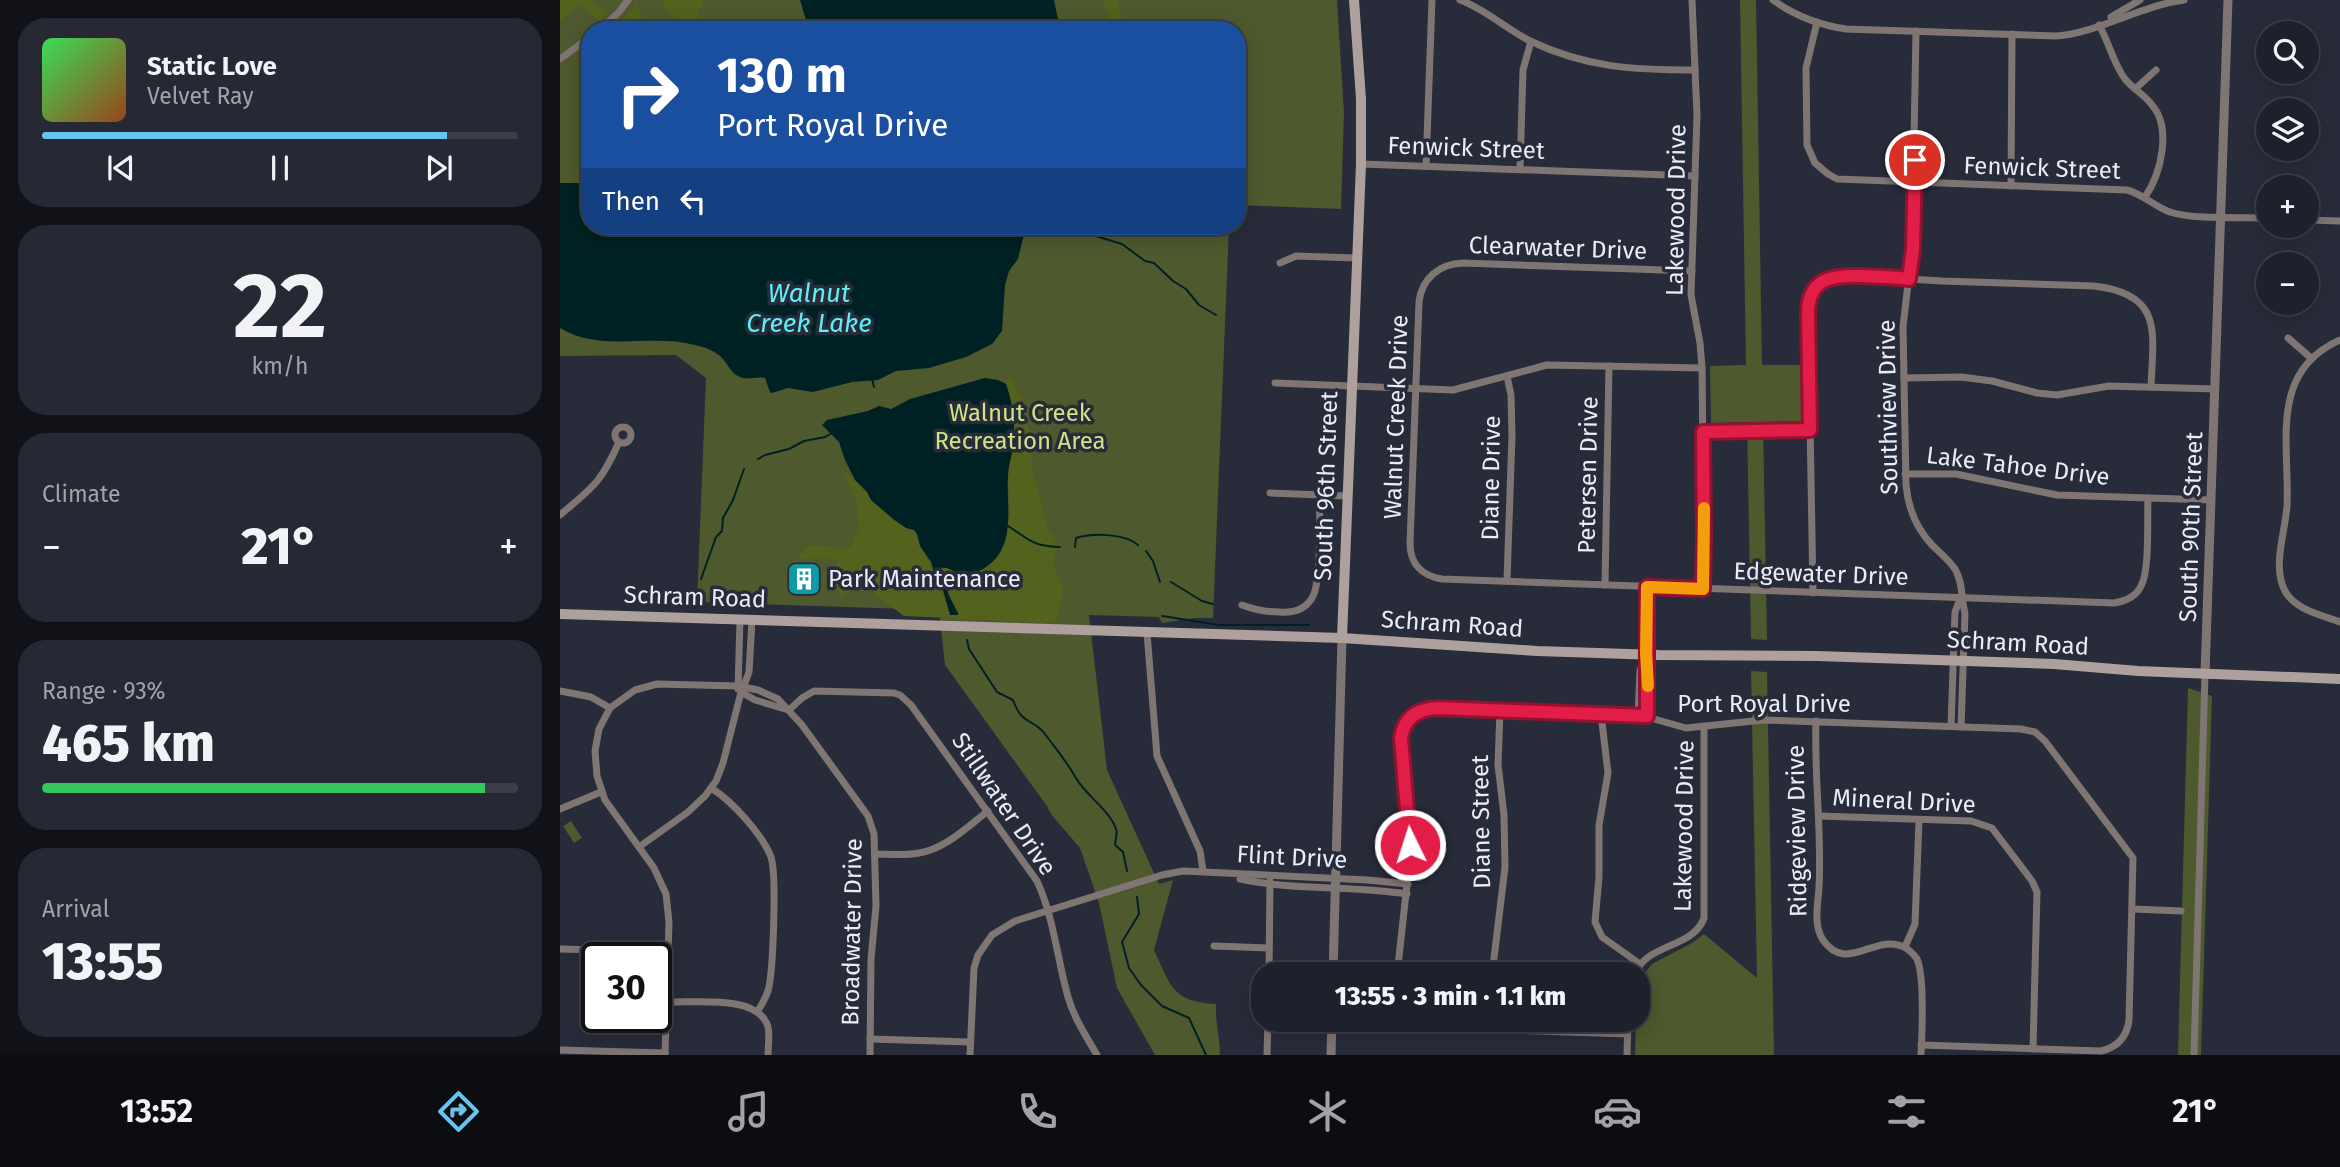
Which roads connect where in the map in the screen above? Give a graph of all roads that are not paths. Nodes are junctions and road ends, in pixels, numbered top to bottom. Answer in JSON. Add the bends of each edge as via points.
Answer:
{"nodes":[{"id":1,"x":628,"y":0,"type":"edge"},
{"id":2,"x":1354,"y":0,"type":"edge"},
{"id":3,"x":1432,"y":0,"type":"edge"},
{"id":4,"x":1460,"y":0,"type":"edge"},
{"id":5,"x":1692,"y":0,"type":"edge"},
{"id":6,"x":1773,"y":0,"type":"edge"},
{"id":7,"x":2140,"y":0,"type":"edge"},
{"id":8,"x":2184,"y":0,"type":"edge"},
{"id":9,"x":2228,"y":0,"type":"edge"},
{"id":10,"x":610,"y":21,"type":"edge"},
{"id":11,"x":1816,"y":22,"type":"junction"},
{"id":12,"x":2099,"y":25,"type":"junction"},
{"id":13,"x":1916,"y":31,"type":"junction"},
{"id":14,"x":2012,"y":34,"type":"junction"},
{"id":15,"x":1531,"y":41,"type":"junction"},
{"id":16,"x":581,"y":44,"type":"edge"},
{"id":17,"x":560,"y":59,"type":"edge"},
{"id":18,"x":1695,"y":70,"type":"junction"},
{"id":19,"x":2156,"y":70,"type":"dead end"},
{"id":20,"x":2135,"y":89,"type":"junction"},
{"id":21,"x":1361,"y":164,"type":"junction"},
{"id":22,"x":1426,"y":166,"type":"junction"},
{"id":23,"x":1520,"y":169,"type":"junction"},
{"id":24,"x":1695,"y":176,"type":"junction"},
{"id":25,"x":1914,"y":183,"type":"junction"},
{"id":26,"x":2011,"y":186,"type":"junction"},
{"id":27,"x":2145,"y":197,"type":"junction"},
{"id":28,"x":2221,"y":216,"type":"junction"},
{"id":29,"x":2256,"y":217,"type":"edge"},
{"id":30,"x":2319,"y":220,"type":"edge"},
{"id":31,"x":2340,"y":221,"type":"edge"},
{"id":32,"x":1357,"y":258,"type":"junction"},
{"id":33,"x":1280,"y":263,"type":"dead end"},
{"id":34,"x":1692,"y":271,"type":"junction"},
{"id":35,"x":1428,"y":279,"type":"joint"},
{"id":36,"x":1909,"y":279,"type":"junction"},
{"id":37,"x":2288,"y":338,"type":"dead end"},
{"id":38,"x":2340,"y":340,"type":"edge"},
{"id":39,"x":2311,"y":358,"type":"junction"},
{"id":40,"x":1609,"y":366,"type":"junction"},
{"id":41,"x":1702,"y":368,"type":"junction"},
{"id":42,"x":1507,"y":376,"type":"junction"},
{"id":43,"x":1904,"y":378,"type":"junction"},
{"id":44,"x":1275,"y":383,"type":"dead end"},
{"id":45,"x":1351,"y":386,"type":"junction"},
{"id":46,"x":2151,"y":387,"type":"junction"},
{"id":47,"x":1416,"y":389,"type":"junction"},
{"id":48,"x":2215,"y":389,"type":"junction"},
{"id":49,"x":1810,"y":430,"type":"junction"},
{"id":50,"x":1703,"y":432,"type":"junction"},
{"id":51,"x":619,"y":442,"type":"dead end"},
{"id":52,"x":1905,"y":474,"type":"junction"},
{"id":53,"x":1270,"y":494,"type":"dead end"},
{"id":54,"x":1320,"y":496,"type":"junction"},
{"id":55,"x":1347,"y":496,"type":"junction"},
{"id":56,"x":2148,"y":498,"type":"junction"},
{"id":57,"x":2211,"y":500,"type":"junction"},
{"id":58,"x":560,"y":515,"type":"edge"},
{"id":59,"x":1412,"y":558,"type":"joint"},
{"id":60,"x":1507,"y":581,"type":"junction"},
{"id":61,"x":1605,"y":585,"type":"junction"},
{"id":62,"x":1647,"y":587,"type":"junction"},
{"id":63,"x":1703,"y":589,"type":"junction"},
{"id":64,"x":1813,"y":593,"type":"junction"},
{"id":65,"x":1961,"y":598,"type":"junction"},
{"id":66,"x":1242,"y":605,"type":"dead end"},
{"id":67,"x":560,"y":614,"type":"edge"},
{"id":68,"x":740,"y":620,"type":"junction"},
{"id":69,"x":752,"y":620,"type":"junction"},
{"id":70,"x":2340,"y":622,"type":"edge"},
{"id":71,"x":1147,"y":633,"type":"junction"},
{"id":72,"x":1342,"y":638,"type":"junction"},
{"id":73,"x":1646,"y":654,"type":"junction"},
{"id":74,"x":1959,"y":661,"type":"junction"},
{"id":75,"x":2205,"y":674,"type":"junction"},
{"id":76,"x":2340,"y":679,"type":"edge"},
{"id":77,"x":739,"y":690,"type":"junction"},
{"id":78,"x":560,"y":691,"type":"edge"},
{"id":79,"x":610,"y":708,"type":"junction"},
{"id":80,"x":789,"y":710,"type":"junction"},
{"id":81,"x":1500,"y":710,"type":"junction"},
{"id":82,"x":1601,"y":713,"type":"junction"},
{"id":83,"x":1642,"y":716,"type":"junction"},
{"id":84,"x":1815,"y":722,"type":"junction"},
{"id":85,"x":1704,"y":726,"type":"junction"},
{"id":86,"x":1951,"y":726,"type":"junction"},
{"id":87,"x":1961,"y":727,"type":"junction"},
{"id":88,"x":711,"y":788,"type":"junction"},
{"id":89,"x":601,"y":792,"type":"junction"},
{"id":90,"x":560,"y":809,"type":"edge"},
{"id":91,"x":988,"y":811,"type":"junction"},
{"id":92,"x":1819,"y":816,"type":"junction"},
{"id":93,"x":1919,"y":820,"type":"junction"},
{"id":94,"x":639,"y":847,"type":"junction"},
{"id":95,"x":875,"y":854,"type":"junction"},
{"id":96,"x":1203,"y":871,"type":"junction"},
{"id":97,"x":1270,"y":881,"type":"junction"},
{"id":98,"x":1336,"y":883,"type":"junction"},
{"id":99,"x":1408,"y":884,"type":"junction"},
{"id":100,"x":1407,"y":894,"type":"junction"},
{"id":101,"x":2133,"y":909,"type":"junction"},
{"id":102,"x":2181,"y":911,"type":"dead end"},
{"id":103,"x":1049,"y":912,"type":"junction"},
{"id":104,"x":668,"y":942,"type":"edge"},
{"id":105,"x":1214,"y":946,"type":"dead end"},
{"id":106,"x":1905,"y":947,"type":"junction"},
{"id":107,"x":1269,"y":948,"type":"junction"},
{"id":108,"x":560,"y":949,"type":"edge"},
{"id":109,"x":581,"y":950,"type":"edge"},
{"id":110,"x":1269,"y":962,"type":"edge"},
{"id":111,"x":1333,"y":962,"type":"edge"},
{"id":112,"x":1399,"y":962,"type":"edge"},
{"id":113,"x":1494,"y":962,"type":"edge"},
{"id":114,"x":1637,"y":962,"type":"edge"},
{"id":115,"x":1643,"y":962,"type":"edge"},
{"id":116,"x":672,"y":1002,"type":"edge"},
{"id":117,"x":757,"y":1012,"type":"junction"},
{"id":118,"x":1268,"y":1032,"type":"edge"},
{"id":119,"x":1332,"y":1032,"type":"edge"},
{"id":120,"x":1571,"y":1032,"type":"edge"},
{"id":121,"x":666,"y":1033,"type":"edge"},
{"id":122,"x":1627,"y":1034,"type":"joint"},
{"id":123,"x":870,"y":1039,"type":"junction"},
{"id":124,"x":970,"y":1042,"type":"junction"},
{"id":125,"x":1921,"y":1045,"type":"junction"},
{"id":126,"x":2033,"y":1049,"type":"junction"},
{"id":127,"x":560,"y":1050,"type":"edge"},
{"id":128,"x":665,"y":1054,"type":"edge"},
{"id":129,"x":768,"y":1055,"type":"edge"},
{"id":130,"x":870,"y":1055,"type":"edge"},
{"id":131,"x":970,"y":1055,"type":"edge"},
{"id":132,"x":1097,"y":1055,"type":"edge"},
{"id":133,"x":1267,"y":1055,"type":"edge"},
{"id":134,"x":1331,"y":1055,"type":"edge"},
{"id":135,"x":1627,"y":1055,"type":"edge"},
{"id":136,"x":1921,"y":1055,"type":"edge"},
{"id":137,"x":2194,"y":1055,"type":"edge"}],
"edges":[{"from":1,"to":10,"type":"street"},
{"from":2,"to":21,"type":"main road","name":"South 96th Street"},
{"from":3,"to":22,"type":"street"},
{"from":4,"to":15,"type":"street"},
{"from":5,"to":18,"type":"street","name":"Lakewood Drive"},
{"from":6,"to":11,"type":"street"},
{"from":7,"to":12,"type":"street"},
{"from":8,"to":12,"type":"street"},
{"from":9,"to":28,"type":"street","name":"South 90th Street"},
{"from":11,"to":13,"type":"street","via":[[1846,29]]},
{"from":11,"to":25,"type":"street","name":"Fenwick Street","via":[[1806,68],[1807,145],[1815,163],[1837,179]]},
{"from":12,"to":14,"type":"street","via":[[2068,35]]},
{"from":12,"to":20,"type":"street"},
{"from":13,"to":14,"type":"street"},
{"from":13,"to":25,"type":"street","name":"Southview Drive"},
{"from":14,"to":26,"type":"street"},
{"from":15,"to":18,"type":"street","via":[[1609,66]]},
{"from":15,"to":23,"type":"street","via":[[1523,70]]},
{"from":16,"to":17,"type":"street"},
{"from":18,"to":24,"type":"street","name":"Lakewood Drive"},
{"from":19,"to":20,"type":"street"},
{"from":20,"to":27,"type":"street","via":[[2152,105],[2162,129],[2160,163]]},
{"from":21,"to":22,"type":"street","name":"Fenwick Street"},
{"from":21,"to":32,"type":"main road","name":"South 96th Street"},
{"from":22,"to":23,"type":"street","name":"Fenwick Street"},
{"from":23,"to":24,"type":"street","name":"Fenwick Street"},
{"from":24,"to":34,"type":"street","name":"Lakewood Drive"},
{"from":25,"to":26,"type":"street","name":"Fenwick Street"},
{"from":25,"to":36,"type":"street","name":"Southview Drive"},
{"from":26,"to":27,"type":"street","name":"Fenwick Street","via":[[2127,190]]},
{"from":27,"to":28,"type":"street","name":"Fenwick Street","via":[[2182,215]]},
{"from":28,"to":29,"type":"street","name":"Fenwick Street"},
{"from":28,"to":48,"type":"street","name":"South 90th Street"},
{"from":30,"to":31,"type":"street"},
{"from":32,"to":33,"type":"street","via":[[1296,256]]},
{"from":32,"to":45,"type":"main road","name":"South 96th Street"},
{"from":34,"to":35,"type":"street","name":"Clearwater Drive","via":[[1463,263],[1442,267]]},
{"from":34,"to":41,"type":"street","name":"Lakewood Drive","via":[[1691,302]]},
{"from":35,"to":47,"type":"street","name":"Walnut Creek Drive","via":[[1419,302]]},
{"from":36,"to":43,"type":"street","name":"Southview Drive","via":[[1903,316]]},
{"from":36,"to":46,"type":"street","via":[[2094,286],[2122,293],[2146,310],[2152,326]]},
{"from":36,"to":49,"type":"street","via":[[1835,276],[1813,291],[1808,308]]},
{"from":37,"to":39,"type":"street"},
{"from":38,"to":39,"type":"street"},
{"from":39,"to":70,"type":"street","via":[[2288,401],[2287,505],[2280,578],[2289,598],[2301,607]]},
{"from":40,"to":41,"type":"street"},
{"from":40,"to":42,"type":"street","via":[[1547,365]]},
{"from":40,"to":61,"type":"street","name":"Petersen Drive"},
{"from":41,"to":50,"type":"street","name":"Lakewood Drive"},
{"from":42,"to":47,"type":"street","via":[[1453,390]]},
{"from":42,"to":60,"type":"street","name":"Diane Drive","via":[[1513,435]]},
{"from":43,"to":46,"type":"street","via":[[1961,377],[2057,395],[2103,386]]},
{"from":43,"to":52,"type":"street","name":"Southview Drive"},
{"from":44,"to":45,"type":"street"},
{"from":45,"to":47,"type":"street"},
{"from":45,"to":55,"type":"main road","name":"South 96th Street"},
{"from":46,"to":48,"type":"street"},
{"from":47,"to":59,"type":"street","name":"Walnut Creek Drive"},
{"from":48,"to":57,"type":"street","name":"South 90th Street"},
{"from":49,"to":50,"type":"street"},
{"from":49,"to":64,"type":"street"},
{"from":50,"to":63,"type":"street","name":"Lakewood Drive"},
{"from":51,"to":58,"type":"street","via":[[603,476]]},
{"from":52,"to":56,"type":"street","name":"Lake Tahoe Drive","via":[[1956,474],[2057,495]]},
{"from":52,"to":65,"type":"street","name":"Southview Drive","via":[[1912,513],[1927,540],[1956,571]]},
{"from":53,"to":54,"type":"street"},
{"from":54,"to":55,"type":"street"},
{"from":54,"to":66,"type":"street","via":[[1317,582],[1312,598],[1289,613],[1255,611]]},
{"from":55,"to":72,"type":"main road","name":"South 96th Street"},
{"from":56,"to":57,"type":"street","name":"Lake Tahoe Drive"},
{"from":56,"to":65,"type":"street","name":"Edgewater Drive","via":[[2144,579],[2126,601]]},
{"from":57,"to":75,"type":"street","name":"South 90th Street"},
{"from":59,"to":60,"type":"street","name":"Edgewater Drive","via":[[1420,570],[1436,578]]},
{"from":60,"to":61,"type":"street","name":"Edgewater Drive"},
{"from":61,"to":62,"type":"street","name":"Edgewater Drive"},
{"from":62,"to":63,"type":"street","name":"Edgewater Drive"},
{"from":62,"to":73,"type":"street"},
{"from":63,"to":64,"type":"street","name":"Edgewater Drive"},
{"from":64,"to":65,"type":"street","name":"Edgewater Drive"},
{"from":65,"to":74,"type":"street","name":"Southview Drive","via":[[1955,612]]},
{"from":67,"to":68,"type":"main road","name":"Schram Road"},
{"from":68,"to":69,"type":"main road","name":"Schram Road"},
{"from":68,"to":77,"type":"street"},
{"from":69,"to":71,"type":"main road","name":"Schram Road"},
{"from":69,"to":77,"type":"street","via":[[750,665]]},
{"from":71,"to":72,"type":"main road","name":"Schram Road"},
{"from":71,"to":96,"type":"street","via":[[1157,756],[1200,851]]},
{"from":72,"to":73,"type":"main road","name":"Schram Road"},
{"from":72,"to":98,"type":"street","name":"South 96th Street"},
{"from":73,"to":74,"type":"main road","name":"Schram Road"},
{"from":73,"to":83,"type":"street","via":[[1640,671]]},
{"from":74,"to":75,"type":"main road","name":"Schram Road"},
{"from":74,"to":86,"type":"street","name":"Southview Drive"},
{"from":74,"to":87,"type":"street","name":"Southview Drive"},
{"from":75,"to":76,"type":"main road","name":"Schram Road"},
{"from":75,"to":137,"type":"street","name":"South 90th Street"},
{"from":77,"to":79,"type":"street","via":[[649,685]]},
{"from":77,"to":80,"type":"street"},
{"from":77,"to":88,"type":"street","via":[[723,763]]},
{"from":78,"to":79,"type":"street","via":[[591,697]]},
{"from":79,"to":89,"type":"street","via":[[595,744]]},
{"from":80,"to":91,"type":"street","name":"Stillwater Drive","via":[[821,690],[900,695]]},
{"from":80,"to":95,"type":"street","name":"Broadwater Drive","via":[[868,816]]},
{"from":81,"to":82,"type":"street","name":"Port Royal Drive"},
{"from":81,"to":99,"type":"street","name":"Port Royal Drive","via":[[1430,708],[1405,723],[1401,738],[1410,845]]},
{"from":81,"to":113,"type":"street","name":"Diane Street","via":[[1498,765],[1505,867]]},
{"from":82,"to":83,"type":"street","name":"Port Royal Drive"},
{"from":82,"to":114,"type":"street","via":[[1608,773],[1599,825],[1595,922],[1602,937]]},
{"from":83,"to":85,"type":"street","name":"Port Royal Drive","via":[[1680,727]]},
{"from":84,"to":85,"type":"street","name":"Port Royal Drive","via":[[1763,720]]},
{"from":84,"to":86,"type":"street","name":"Port Royal Drive"},
{"from":84,"to":92,"type":"street","name":"Ridgeview Drive"},
{"from":85,"to":115,"type":"street","name":"Lakewood Drive","via":[[1704,918],[1695,932]]},
{"from":86,"to":87,"type":"street","name":"Port Royal Drive"},
{"from":87,"to":101,"type":"street","name":"Port Royal Drive","via":[[2021,729],[2035,732],[2045,741],[2131,854]]},
{"from":88,"to":94,"type":"street","via":[[688,812]]},
{"from":88,"to":117,"type":"street","via":[[736,807],[772,863],[769,988]]},
{"from":89,"to":90,"type":"street"},
{"from":89,"to":94,"type":"street"},
{"from":91,"to":95,"type":"street","via":[[927,852]]},
{"from":91,"to":103,"type":"street","name":"Stillwater Drive","via":[[1030,869]]},
{"from":92,"to":93,"type":"street","name":"Mineral Drive"},
{"from":92,"to":106,"type":"street","name":"Ridgeview Drive","via":[[1817,922],[1823,940],[1846,954],[1884,943]]},
{"from":93,"to":106,"type":"street","via":[[1915,924]]},
{"from":93,"to":126,"type":"street","name":"Mineral Drive","via":[[1987,825],[2032,881],[2037,892]]},
{"from":94,"to":104,"type":"street","via":[[666,894]]},
{"from":95,"to":123,"type":"street","name":"Broadwater Drive"},
{"from":96,"to":97,"type":"street","name":"Flint Drive"},
{"from":96,"to":103,"type":"street","name":"Flint Drive","via":[[1162,875]]},
{"from":97,"to":98,"type":"street","name":"Flint Drive"},
{"from":97,"to":107,"type":"street"},
{"from":98,"to":99,"type":"street","name":"Flint Drive"},
{"from":98,"to":100,"type":"street","name":"Flint Drive"},
{"from":98,"to":111,"type":"street","name":"South 96th Street"},
{"from":99,"to":100,"type":"street"},
{"from":100,"to":112,"type":"street"},
{"from":101,"to":102,"type":"street"},
{"from":101,"to":126,"type":"street","via":[[2125,1035],[2114,1047],[2101,1051]]},
{"from":103,"to":124,"type":"street","name":"Flint Drive","via":[[1003,927],[982,948],[973,976]]},
{"from":103,"to":132,"type":"street","name":"Stillwater Drive","via":[[1070,1004]]},
{"from":105,"to":107,"type":"street"},
{"from":106,"to":125,"type":"street","via":[[1919,968]]},
{"from":107,"to":110,"type":"street"},
{"from":108,"to":109,"type":"street"},
{"from":116,"to":117,"type":"street","via":[[738,1004]]},
{"from":117,"to":129,"type":"street","via":[[768,1027]]},
{"from":118,"to":133,"type":"street"},
{"from":119,"to":134,"type":"street"},
{"from":120,"to":122,"type":"street"},
{"from":121,"to":128,"type":"street"},
{"from":122,"to":135,"type":"street"},
{"from":123,"to":124,"type":"street"},
{"from":123,"to":130,"type":"street","name":"Broadwater Drive"},
{"from":124,"to":131,"type":"street","name":"Flint Drive"},
{"from":125,"to":126,"type":"street"},
{"from":125,"to":136,"type":"street"},
{"from":127,"to":128,"type":"street"}]}
